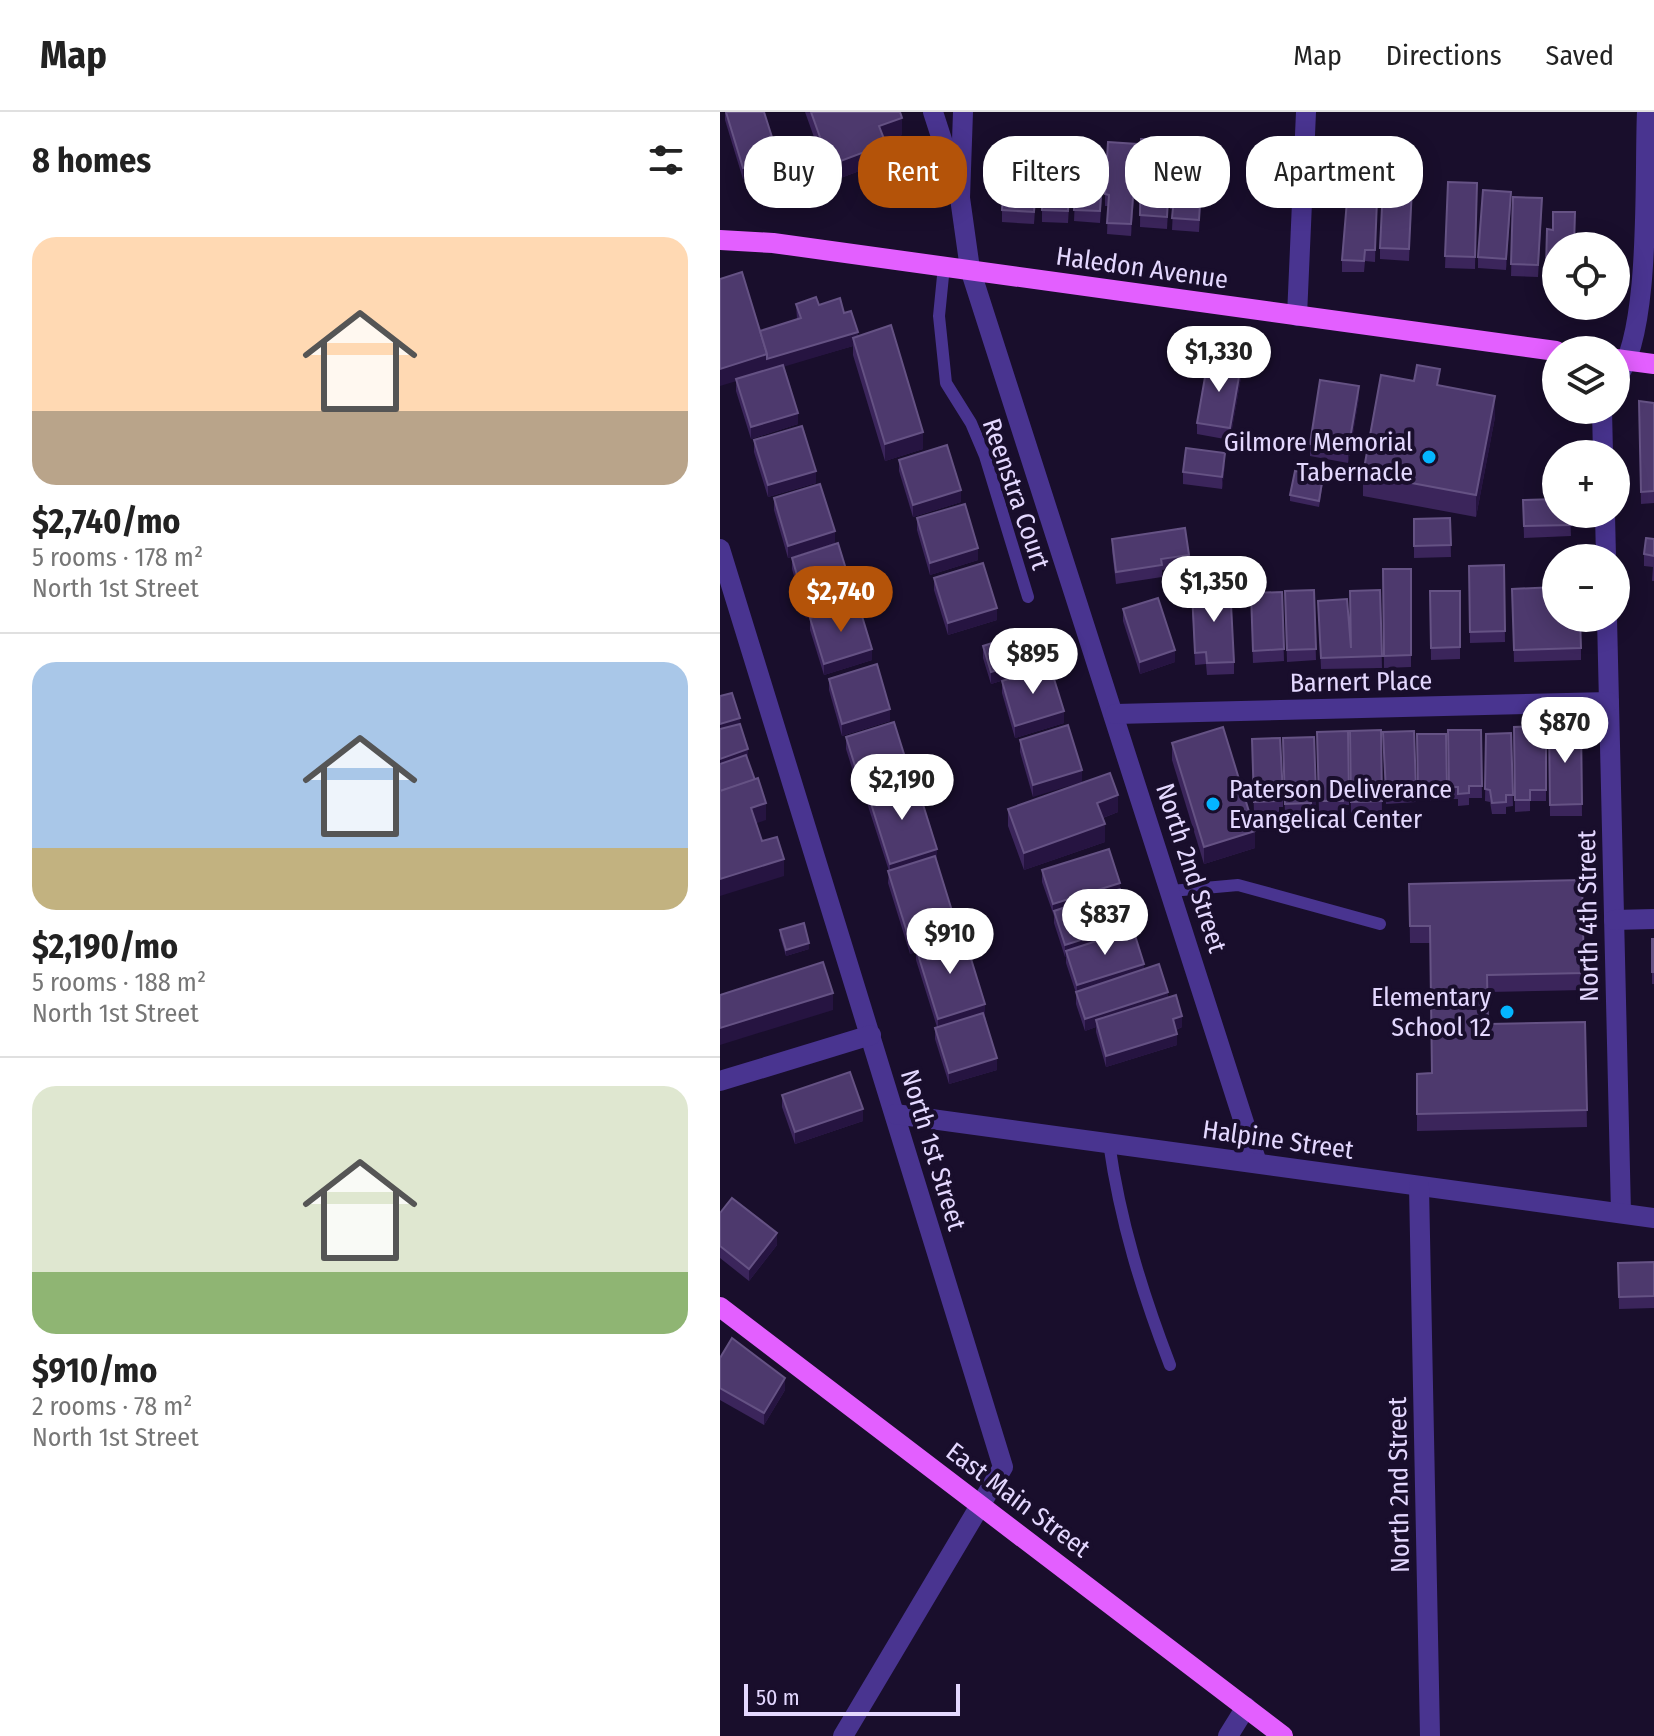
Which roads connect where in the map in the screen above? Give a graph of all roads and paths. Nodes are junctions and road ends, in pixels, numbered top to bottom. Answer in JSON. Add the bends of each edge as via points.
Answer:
{"nodes":[{"id":1,"x":933,"y":112,"type":"edge"},
{"id":2,"x":963,"y":112,"type":"edge"},
{"id":3,"x":1306,"y":112,"type":"edge"},
{"id":4,"x":1647,"y":112,"type":"edge"},
{"id":5,"x":941,"y":136,"type":"edge"},
{"id":6,"x":962,"y":136,"type":"edge"},
{"id":7,"x":961,"y":208,"type":"edge"},
{"id":8,"x":720,"y":240,"type":"edge"},
{"id":9,"x":944,"y":266,"type":"junction"},
{"id":10,"x":970,"y":269,"type":"junction"},
{"id":11,"x":1297,"y":316,"type":"junction"},
{"id":12,"x":1630,"y":336,"type":"edge"},
{"id":13,"x":1542,"y":349,"type":"edge"},
{"id":14,"x":1630,"y":361,"type":"edge"},
{"id":15,"x":1654,"y":364,"type":"edge"},
{"id":16,"x":720,"y":549,"type":"edge"},
{"id":17,"x":1028,"y":597,"type":"dead end"},
{"id":18,"x":1607,"y":632,"type":"edge"},
{"id":19,"x":1609,"y":702,"type":"junction"},
{"id":20,"x":1115,"y":714,"type":"junction"},
{"id":21,"x":1171,"y":891,"type":"junction"},
{"id":22,"x":1654,"y":919,"type":"edge"},
{"id":23,"x":1614,"y":920,"type":"junction"},
{"id":24,"x":1380,"y":924,"type":"dead end"},
{"id":25,"x":871,"y":1035,"type":"junction"},
{"id":26,"x":720,"y":1081,"type":"edge"},
{"id":27,"x":895,"y":1114,"type":"junction"},
{"id":28,"x":1109,"y":1143,"type":"junction"},
{"id":29,"x":1257,"y":1163,"type":"junction"},
{"id":30,"x":1419,"y":1186,"type":"junction"},
{"id":31,"x":1621,"y":1213,"type":"junction"},
{"id":32,"x":1654,"y":1218,"type":"edge"},
{"id":33,"x":720,"y":1307,"type":"edge"},
{"id":34,"x":1170,"y":1365,"type":"dead end"},
{"id":35,"x":981,"y":1505,"type":"junction"},
{"id":36,"x":1246,"y":1707,"type":"junction"},
{"id":37,"x":843,"y":1736,"type":"edge"},
{"id":38,"x":1228,"y":1736,"type":"edge"},
{"id":39,"x":1283,"y":1736,"type":"edge"},
{"id":40,"x":1430,"y":1736,"type":"edge"}],
"edges":[{"from":1,"to":5,"type":"street"},
{"from":2,"to":6,"type":"street"},
{"from":3,"to":11,"type":"street"},
{"from":4,"to":12,"type":"street","via":[[1639,308]]},
{"from":7,"to":10,"type":"street","name":"North 2nd Street"},
{"from":8,"to":9,"type":"main road","name":"Haledon Avenue"},
{"from":9,"to":10,"type":"main road","name":"Haledon Avenue"},
{"from":9,"to":17,"type":"lane","name":"Reenstra Court","via":[[939,316],[946,383],[985,456]]},
{"from":10,"to":11,"type":"main road","name":"Haledon Avenue"},
{"from":10,"to":20,"type":"street","name":"North 2nd Street"},
{"from":11,"to":13,"type":"main road","name":"Haledon Avenue"},
{"from":14,"to":15,"type":"main road"},
{"from":16,"to":25,"type":"street","name":"North 1st Street"},
{"from":18,"to":19,"type":"street","name":"North 4th Street"},
{"from":19,"to":20,"type":"street","name":"Barnert Place"},
{"from":19,"to":23,"type":"street","name":"North 4th Street"},
{"from":20,"to":21,"type":"street","name":"North 2nd Street"},
{"from":21,"to":24,"type":"lane","via":[[1238,885]]},
{"from":21,"to":29,"type":"street","name":"North 2nd Street"},
{"from":22,"to":23,"type":"street"},
{"from":23,"to":31,"type":"street","name":"North 4th Street"},
{"from":25,"to":26,"type":"street"},
{"from":25,"to":27,"type":"street","name":"North 1st Street"},
{"from":27,"to":28,"type":"street","name":"Halpine Street"},
{"from":27,"to":35,"type":"street","name":"North 1st Street","via":[[1003,1467]]},
{"from":28,"to":29,"type":"street","name":"Halpine Street"},
{"from":28,"to":34,"type":"lane","via":[[1135,1275]]},
{"from":29,"to":30,"type":"street","name":"Halpine Street"},
{"from":30,"to":31,"type":"street","name":"Halpine Street"},
{"from":30,"to":40,"type":"street","name":"North 2nd Street"},
{"from":31,"to":32,"type":"street","name":"Halpine Street"},
{"from":33,"to":35,"type":"main road","name":"East Main Street"},
{"from":35,"to":36,"type":"main road","name":"East Main Street"},
{"from":35,"to":37,"type":"street","name":"North 1st Street"},
{"from":36,"to":38,"type":"street"},
{"from":36,"to":39,"type":"main road","name":"East Main Street"}]}
